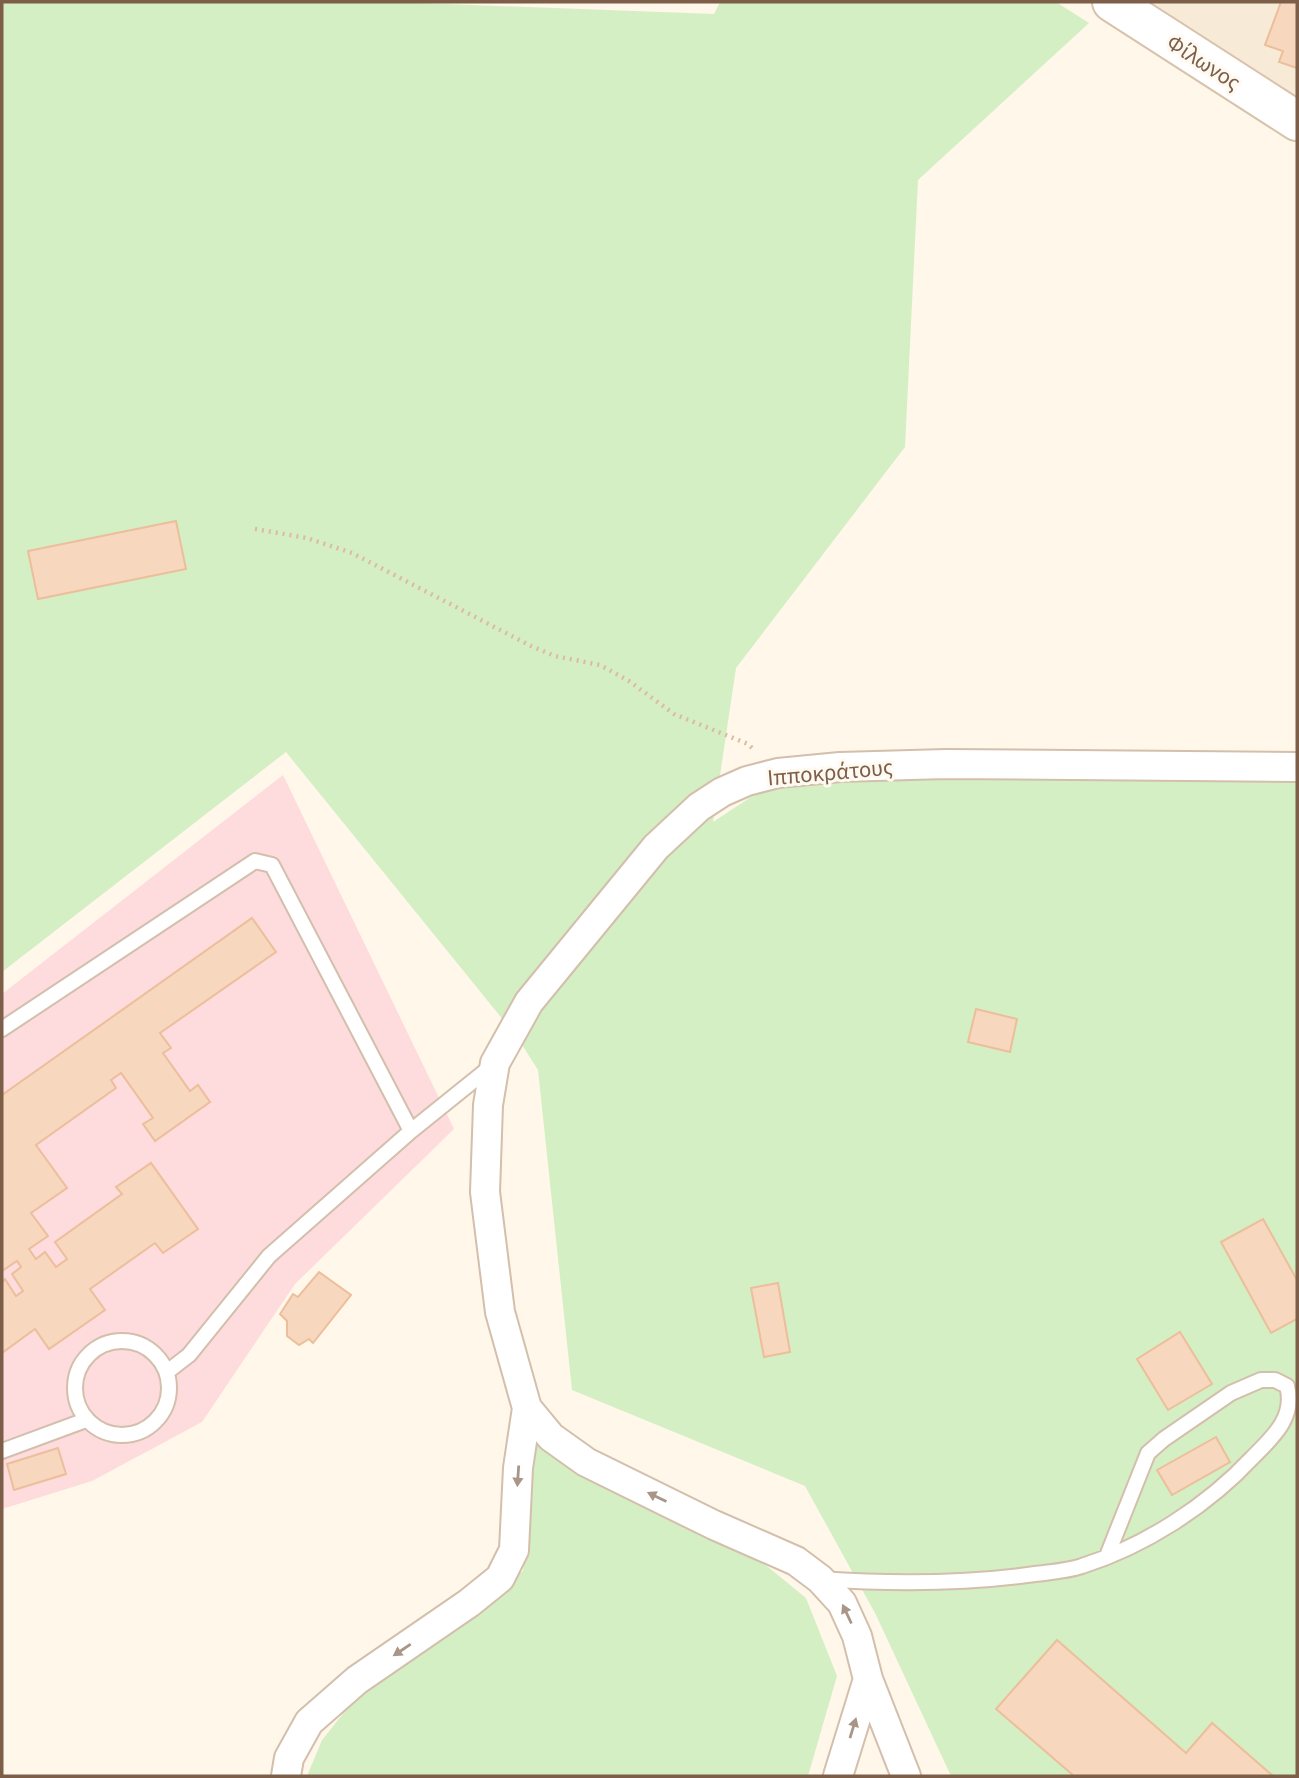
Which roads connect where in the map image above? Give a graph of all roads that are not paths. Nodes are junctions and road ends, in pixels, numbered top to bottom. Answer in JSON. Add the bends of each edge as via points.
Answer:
{"nodes":[{"id":1,"x":1112,"y":2,"type":"edge"},
{"id":2,"x":1297,"y":121,"type":"edge"},
{"id":3,"x":1297,"y":767,"type":"edge"},
{"id":4,"x":2,"y":1029,"type":"edge"},
{"id":5,"x":495,"y":1063,"type":"junction"},
{"id":6,"x":411,"y":1131,"type":"junction"},
{"id":7,"x":167,"y":1372,"type":"junction"},
{"id":8,"x":527,"y":1408,"type":"junction"},
{"id":9,"x":86,"y":1420,"type":"junction"},
{"id":10,"x":2,"y":1451,"type":"edge"},
{"id":11,"x":1107,"y":1556,"type":"junction"},
{"id":12,"x":820,"y":1579,"type":"junction"},
{"id":13,"x":868,"y":1679,"type":"junction"},
{"id":14,"x":286,"y":1776,"type":"edge"},
{"id":15,"x":838,"y":1776,"type":"edge"},
{"id":16,"x":906,"y":1776,"type":"edge"}],
"edges":[{"from":1,"to":2,"type":"main road","name":"Φίλωνος"},
{"from":3,"to":5,"type":"street","name":"Ιπποκράτους","via":[[946,764],[840,767],[747,781],[722,792],[656,847],[529,1002]]},
{"from":4,"to":6,"type":"lane","via":[[255,861],[264,863],[272,865]]},
{"from":5,"to":6,"type":"lane"},
{"from":5,"to":8,"type":"street","name":"Ιπποκράτους","via":[[488,1105],[485,1192],[500,1312]]},
{"from":6,"to":7,"type":"lane","via":[[269,1256],[190,1355]]},
{"from":7,"to":9,"type":"lane","via":[[170,1391],[165,1409],[153,1424],[119,1436]]},
{"from":7,"to":9,"type":"lane","via":[[158,1356],[143,1345],[124,1340],[90,1352],[78,1367],[74,1385],[76,1404]]},
{"from":12,"to":8,"type":"street","one_way":true,"via":[[796,1562],[586,1462],[551,1437]]},
{"from":8,"to":14,"type":"street","one_way":true,"via":[[514,1550],[500,1578],[357,1680],[309,1723],[289,1758]]},
{"from":9,"to":10,"type":"lane"},
{"from":11,"to":11,"type":"lane","via":[[1192,1510],[1238,1474],[1286,1420],[1291,1399],[1287,1387],[1275,1380],[1261,1380],[1231,1393],[1164,1438],[1149,1453]]},
{"from":11,"to":12,"type":"lane","via":[[1080,1567],[1010,1577],[920,1583]]},
{"from":13,"to":12,"type":"street","one_way":true,"via":[[857,1636],[842,1603]]},
{"from":15,"to":13,"type":"street","one_way":true},
{"from":13,"to":16,"type":"street"}]}
